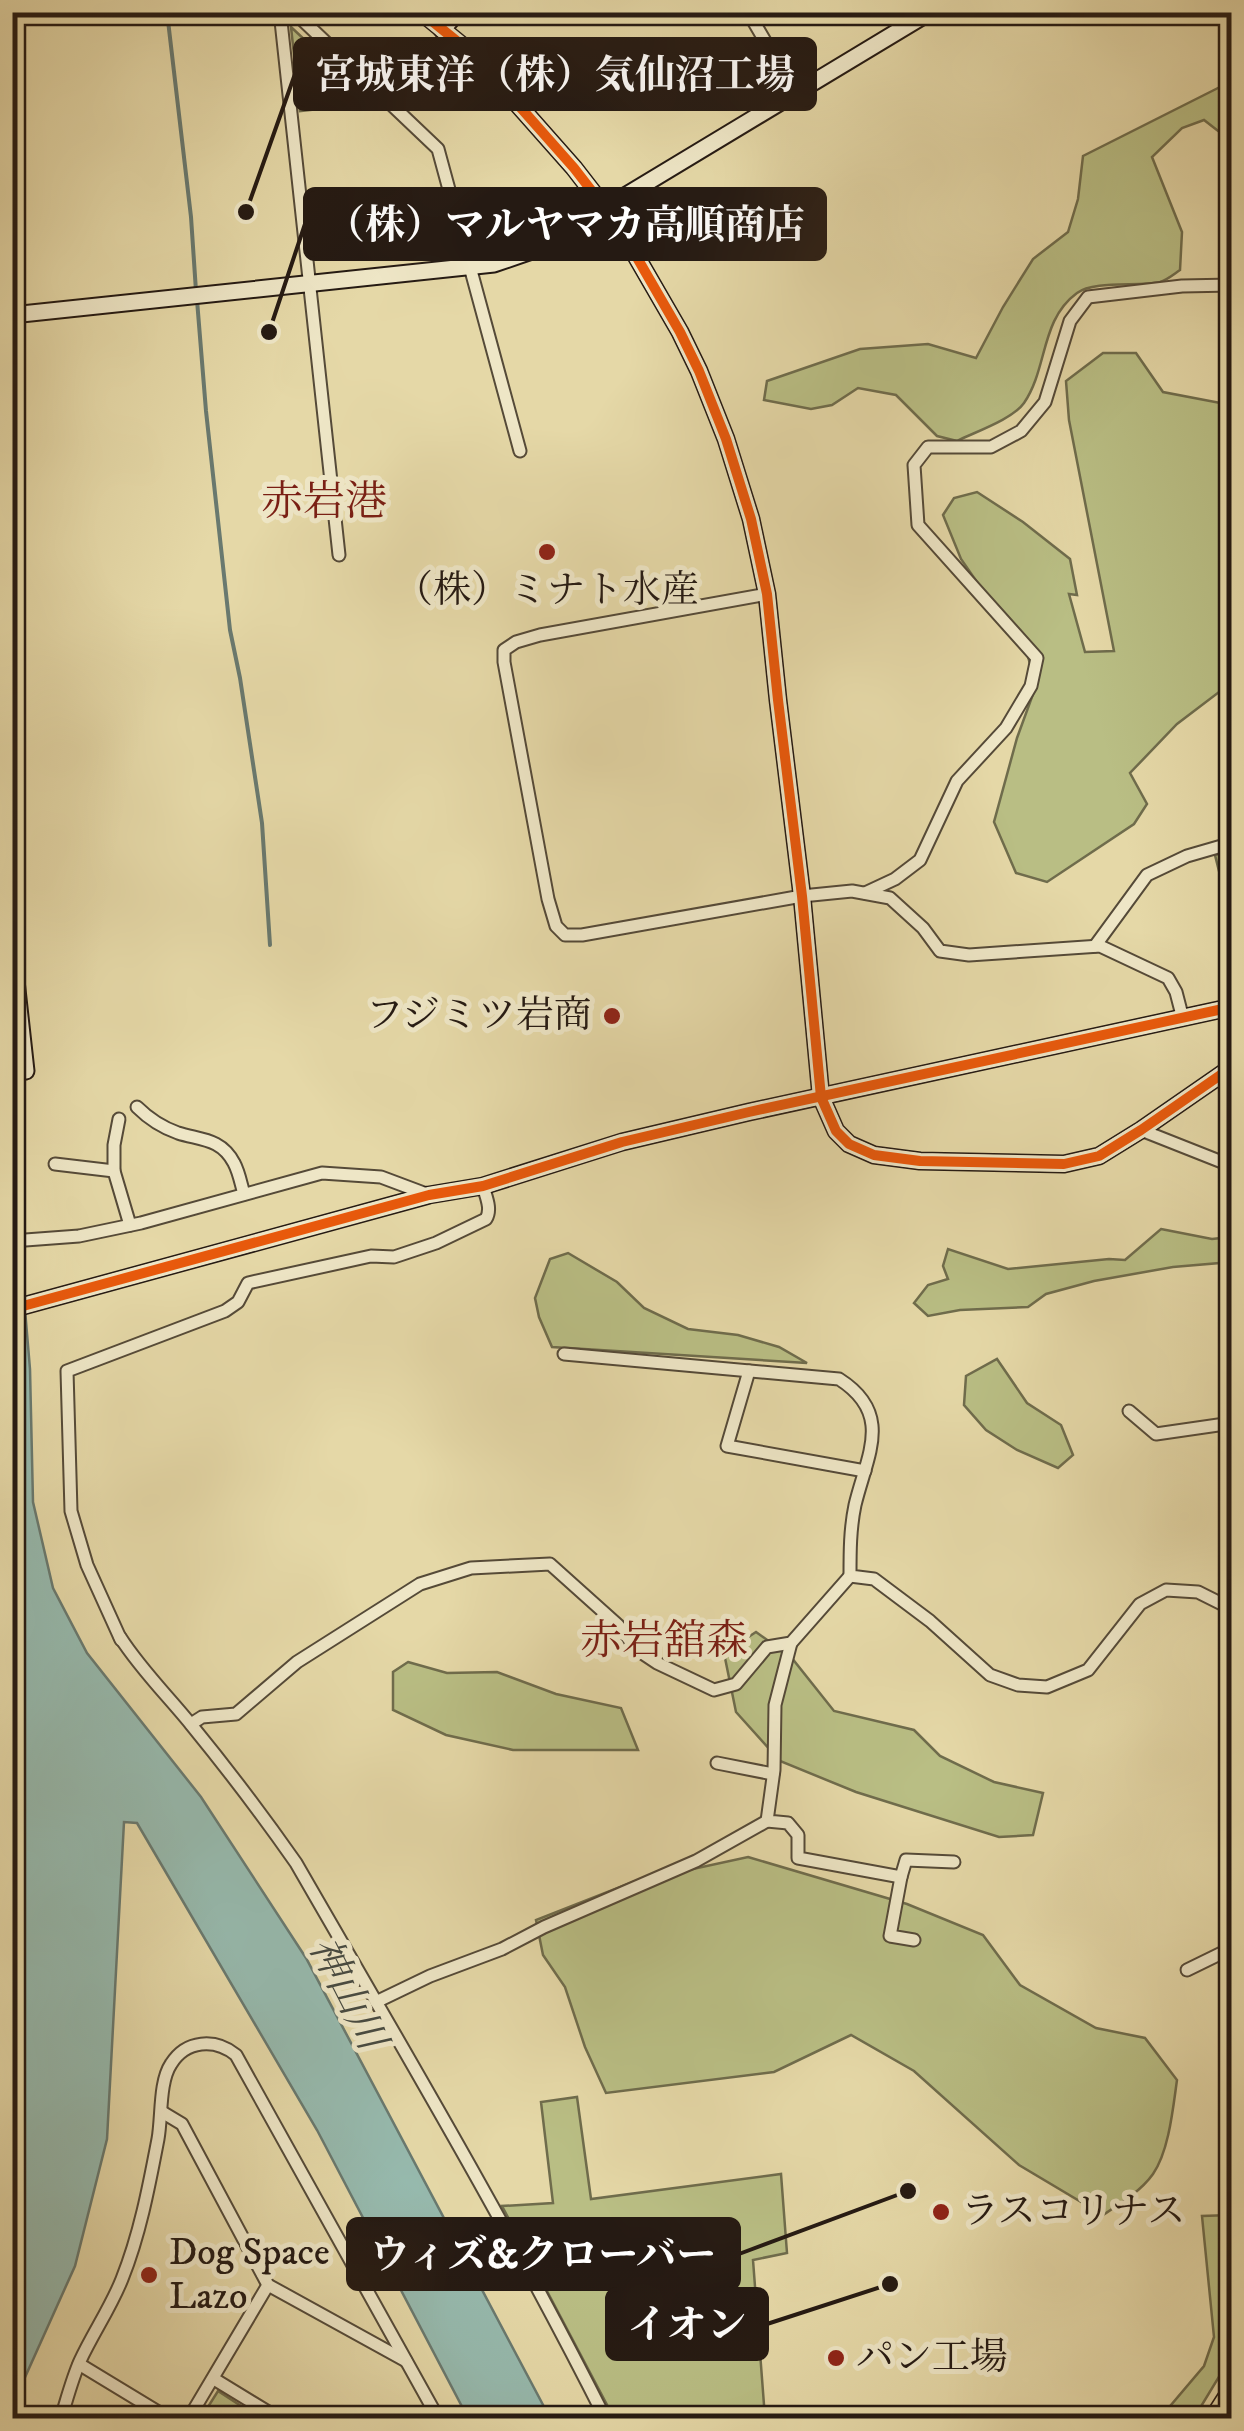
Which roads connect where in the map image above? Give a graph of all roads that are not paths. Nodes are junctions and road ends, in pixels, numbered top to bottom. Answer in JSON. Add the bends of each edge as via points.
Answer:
{"nodes":[{"id":1,"x":280,"y":12,"type":"edge"},
{"id":2,"x":294,"y":12,"type":"edge"},
{"id":3,"x":422,"y":12,"type":"edge"},
{"id":4,"x":458,"y":12,"type":"edge"},
{"id":5,"x":748,"y":12,"type":"edge"},
{"id":6,"x":930,"y":12,"type":"edge"},
{"id":7,"x":442,"y":30,"type":"junction"},
{"id":8,"x":796,"y":94,"type":"junction"},
{"id":9,"x":605,"y":208,"type":"junction"},
{"id":10,"x":471,"y":266,"type":"junction"},
{"id":11,"x":309,"y":284,"type":"junction"},
{"id":12,"x":1232,"y":286,"type":"edge"},
{"id":13,"x":12,"y":316,"type":"edge"},
{"id":14,"x":520,"y":451,"type":"dead end"},
{"id":15,"x":339,"y":555,"type":"dead end"},
{"id":16,"x":767,"y":594,"type":"junction"},
{"id":17,"x":1232,"y":843,"type":"edge"},
{"id":18,"x":864,"y":893,"type":"junction"},
{"id":19,"x":802,"y":896,"type":"junction"},
{"id":20,"x":12,"y":944,"type":"edge"},
{"id":21,"x":1094,"y":946,"type":"junction"},
{"id":22,"x":1232,"y":1007,"type":"edge"},
{"id":23,"x":1183,"y":1019,"type":"junction"},
{"id":24,"x":1232,"y":1067,"type":"edge"},
{"id":25,"x":26,"y":1071,"type":"dead end"},
{"id":26,"x":821,"y":1096,"type":"junction"},
{"id":27,"x":137,"y":1107,"type":"dead end"},
{"id":28,"x":118,"y":1119,"type":"dead end"},
{"id":29,"x":1141,"y":1130,"type":"junction"},
{"id":30,"x":55,"y":1164,"type":"dead end"},
{"id":31,"x":1232,"y":1166,"type":"edge"},
{"id":32,"x":114,"y":1170,"type":"junction"},
{"id":33,"x":483,"y":1186,"type":"junction"},
{"id":34,"x":244,"y":1194,"type":"junction"},
{"id":35,"x":429,"y":1195,"type":"junction"},
{"id":36,"x":130,"y":1225,"type":"junction"},
{"id":37,"x":12,"y":1240,"type":"edge"},
{"id":38,"x":12,"y":1310,"type":"edge"},
{"id":39,"x":564,"y":1354,"type":"dead end"},
{"id":40,"x":749,"y":1370,"type":"junction"},
{"id":41,"x":1129,"y":1411,"type":"dead end"},
{"id":42,"x":1232,"y":1423,"type":"edge"},
{"id":43,"x":865,"y":1471,"type":"junction"},
{"id":44,"x":850,"y":1576,"type":"junction"},
{"id":45,"x":1232,"y":1609,"type":"edge"},
{"id":46,"x":791,"y":1644,"type":"junction"},
{"id":47,"x":191,"y":1724,"type":"junction"},
{"id":48,"x":716,"y":1763,"type":"dead end"},
{"id":49,"x":773,"y":1774,"type":"junction"},
{"id":50,"x":767,"y":1822,"type":"junction"},
{"id":51,"x":954,"y":1862,"type":"dead end"},
{"id":52,"x":900,"y":1877,"type":"junction"},
{"id":53,"x":914,"y":1940,"type":"dead end"},
{"id":54,"x":1232,"y":1948,"type":"edge"},
{"id":55,"x":1187,"y":1970,"type":"dead end"},
{"id":56,"x":376,"y":2002,"type":"junction"},
{"id":57,"x":162,"y":2112,"type":"junction"},
{"id":58,"x":268,"y":2285,"type":"junction"},
{"id":59,"x":406,"y":2362,"type":"junction"},
{"id":60,"x":79,"y":2364,"type":"junction"},
{"id":61,"x":214,"y":2380,"type":"junction"},
{"id":62,"x":1232,"y":2390,"type":"edge"},
{"id":63,"x":61,"y":2418,"type":"edge"},
{"id":64,"x":168,"y":2418,"type":"edge"},
{"id":65,"x":188,"y":2418,"type":"edge"},
{"id":66,"x":278,"y":2418,"type":"edge"},
{"id":67,"x":438,"y":2418,"type":"edge"},
{"id":68,"x":605,"y":2418,"type":"edge"},
{"id":69,"x":1214,"y":2418,"type":"edge"}],
"edges":[{"from":1,"to":11,"type":"street"},
{"from":2,"to":10,"type":"street","via":[[438,148]]},
{"from":3,"to":7,"type":"street"},
{"from":4,"to":7,"type":"street"},
{"from":5,"to":8,"type":"street"},
{"from":6,"to":8,"type":"street"},
{"from":7,"to":9,"type":"street","via":[[475,56]]},
{"from":8,"to":9,"type":"street"},
{"from":9,"to":10,"type":"street","via":[[529,252]]},
{"from":9,"to":16,"type":"street","via":[[699,370],[738,474]]},
{"from":10,"to":11,"type":"street"},
{"from":10,"to":14,"type":"street"},
{"from":11,"to":13,"type":"street"},
{"from":11,"to":15,"type":"street"},
{"from":12,"to":18,"type":"street","via":[[1088,297],[1070,321],[1046,402],[1021,431],[991,446],[928,447],[914,464],[918,525],[1037,658],[1006,728],[957,780],[920,860]]},
{"from":16,"to":19,"type":"street"},
{"from":16,"to":19,"type":"street","via":[[540,635],[504,650],[504,662],[548,900],[565,935]]},
{"from":17,"to":21,"type":"street","via":[[1147,875]]},
{"from":18,"to":19,"type":"street"},
{"from":18,"to":21,"type":"street","via":[[890,898],[940,951]]},
{"from":19,"to":26,"type":"street"},
{"from":20,"to":25,"type":"street"},
{"from":21,"to":23,"type":"street","via":[[1168,978]]},
{"from":22,"to":23,"type":"street"},
{"from":23,"to":26,"type":"street"},
{"from":24,"to":29,"type":"street"},
{"from":26,"to":29,"type":"street","via":[[849,1144],[874,1155],[920,1160],[1064,1164],[1099,1156]]},
{"from":26,"to":33,"type":"street","via":[[622,1142]]},
{"from":27,"to":34,"type":"street","via":[[158,1124],[205,1138],[228,1153]]},
{"from":28,"to":32,"type":"street"},
{"from":29,"to":31,"type":"street"},
{"from":30,"to":32,"type":"street"},
{"from":32,"to":36,"type":"street"},
{"from":33,"to":35,"type":"street"},
{"from":33,"to":47,"type":"street","via":[[486,1219],[436,1243],[394,1258],[370,1256],[248,1283],[225,1311],[67,1371],[71,1511],[87,1565],[120,1638]]},
{"from":34,"to":35,"type":"street","via":[[322,1173],[381,1177]]},
{"from":34,"to":36,"type":"street"},
{"from":35,"to":38,"type":"street"},
{"from":36,"to":37,"type":"street"},
{"from":39,"to":40,"type":"street"},
{"from":40,"to":43,"type":"street","via":[[839,1379],[856,1390],[873,1418]]},
{"from":40,"to":43,"type":"street","via":[[728,1446]]},
{"from":41,"to":42,"type":"street","via":[[1156,1434]]},
{"from":43,"to":44,"type":"street","via":[[850,1540]]},
{"from":44,"to":45,"type":"street","via":[[874,1579],[990,1675],[1018,1685],[1047,1687],[1088,1670],[1140,1604],[1166,1590],[1198,1592]]},
{"from":44,"to":46,"type":"street"},
{"from":46,"to":47,"type":"street","via":[[767,1647],[736,1684],[714,1690],[636,1649],[550,1564],[471,1568],[420,1584],[380,1608],[296,1662],[236,1714]]},
{"from":46,"to":49,"type":"street","via":[[775,1705]]},
{"from":47,"to":56,"type":"street","via":[[296,1863]]},
{"from":48,"to":49,"type":"street"},
{"from":49,"to":50,"type":"street"},
{"from":50,"to":52,"type":"street","via":[[788,1824],[798,1835],[798,1858]]},
{"from":50,"to":56,"type":"street","via":[[696,1861]]},
{"from":51,"to":52,"type":"street","via":[[906,1860]]},
{"from":52,"to":53,"type":"street","via":[[890,1936]]},
{"from":54,"to":55,"type":"street"},
{"from":56,"to":68,"type":"street"},
{"from":57,"to":58,"type":"street","via":[[182,2124]]},
{"from":57,"to":59,"type":"street","via":[[164,2077],[181,2052],[211,2044],[236,2055]]},
{"from":57,"to":60,"type":"street","via":[[144,2213],[122,2280]]},
{"from":58,"to":59,"type":"street"},
{"from":58,"to":61,"type":"street"},
{"from":59,"to":67,"type":"street"},
{"from":60,"to":63,"type":"street"},
{"from":60,"to":64,"type":"street"},
{"from":61,"to":65,"type":"street"},
{"from":61,"to":66,"type":"street"},
{"from":62,"to":69,"type":"main road"}]}
